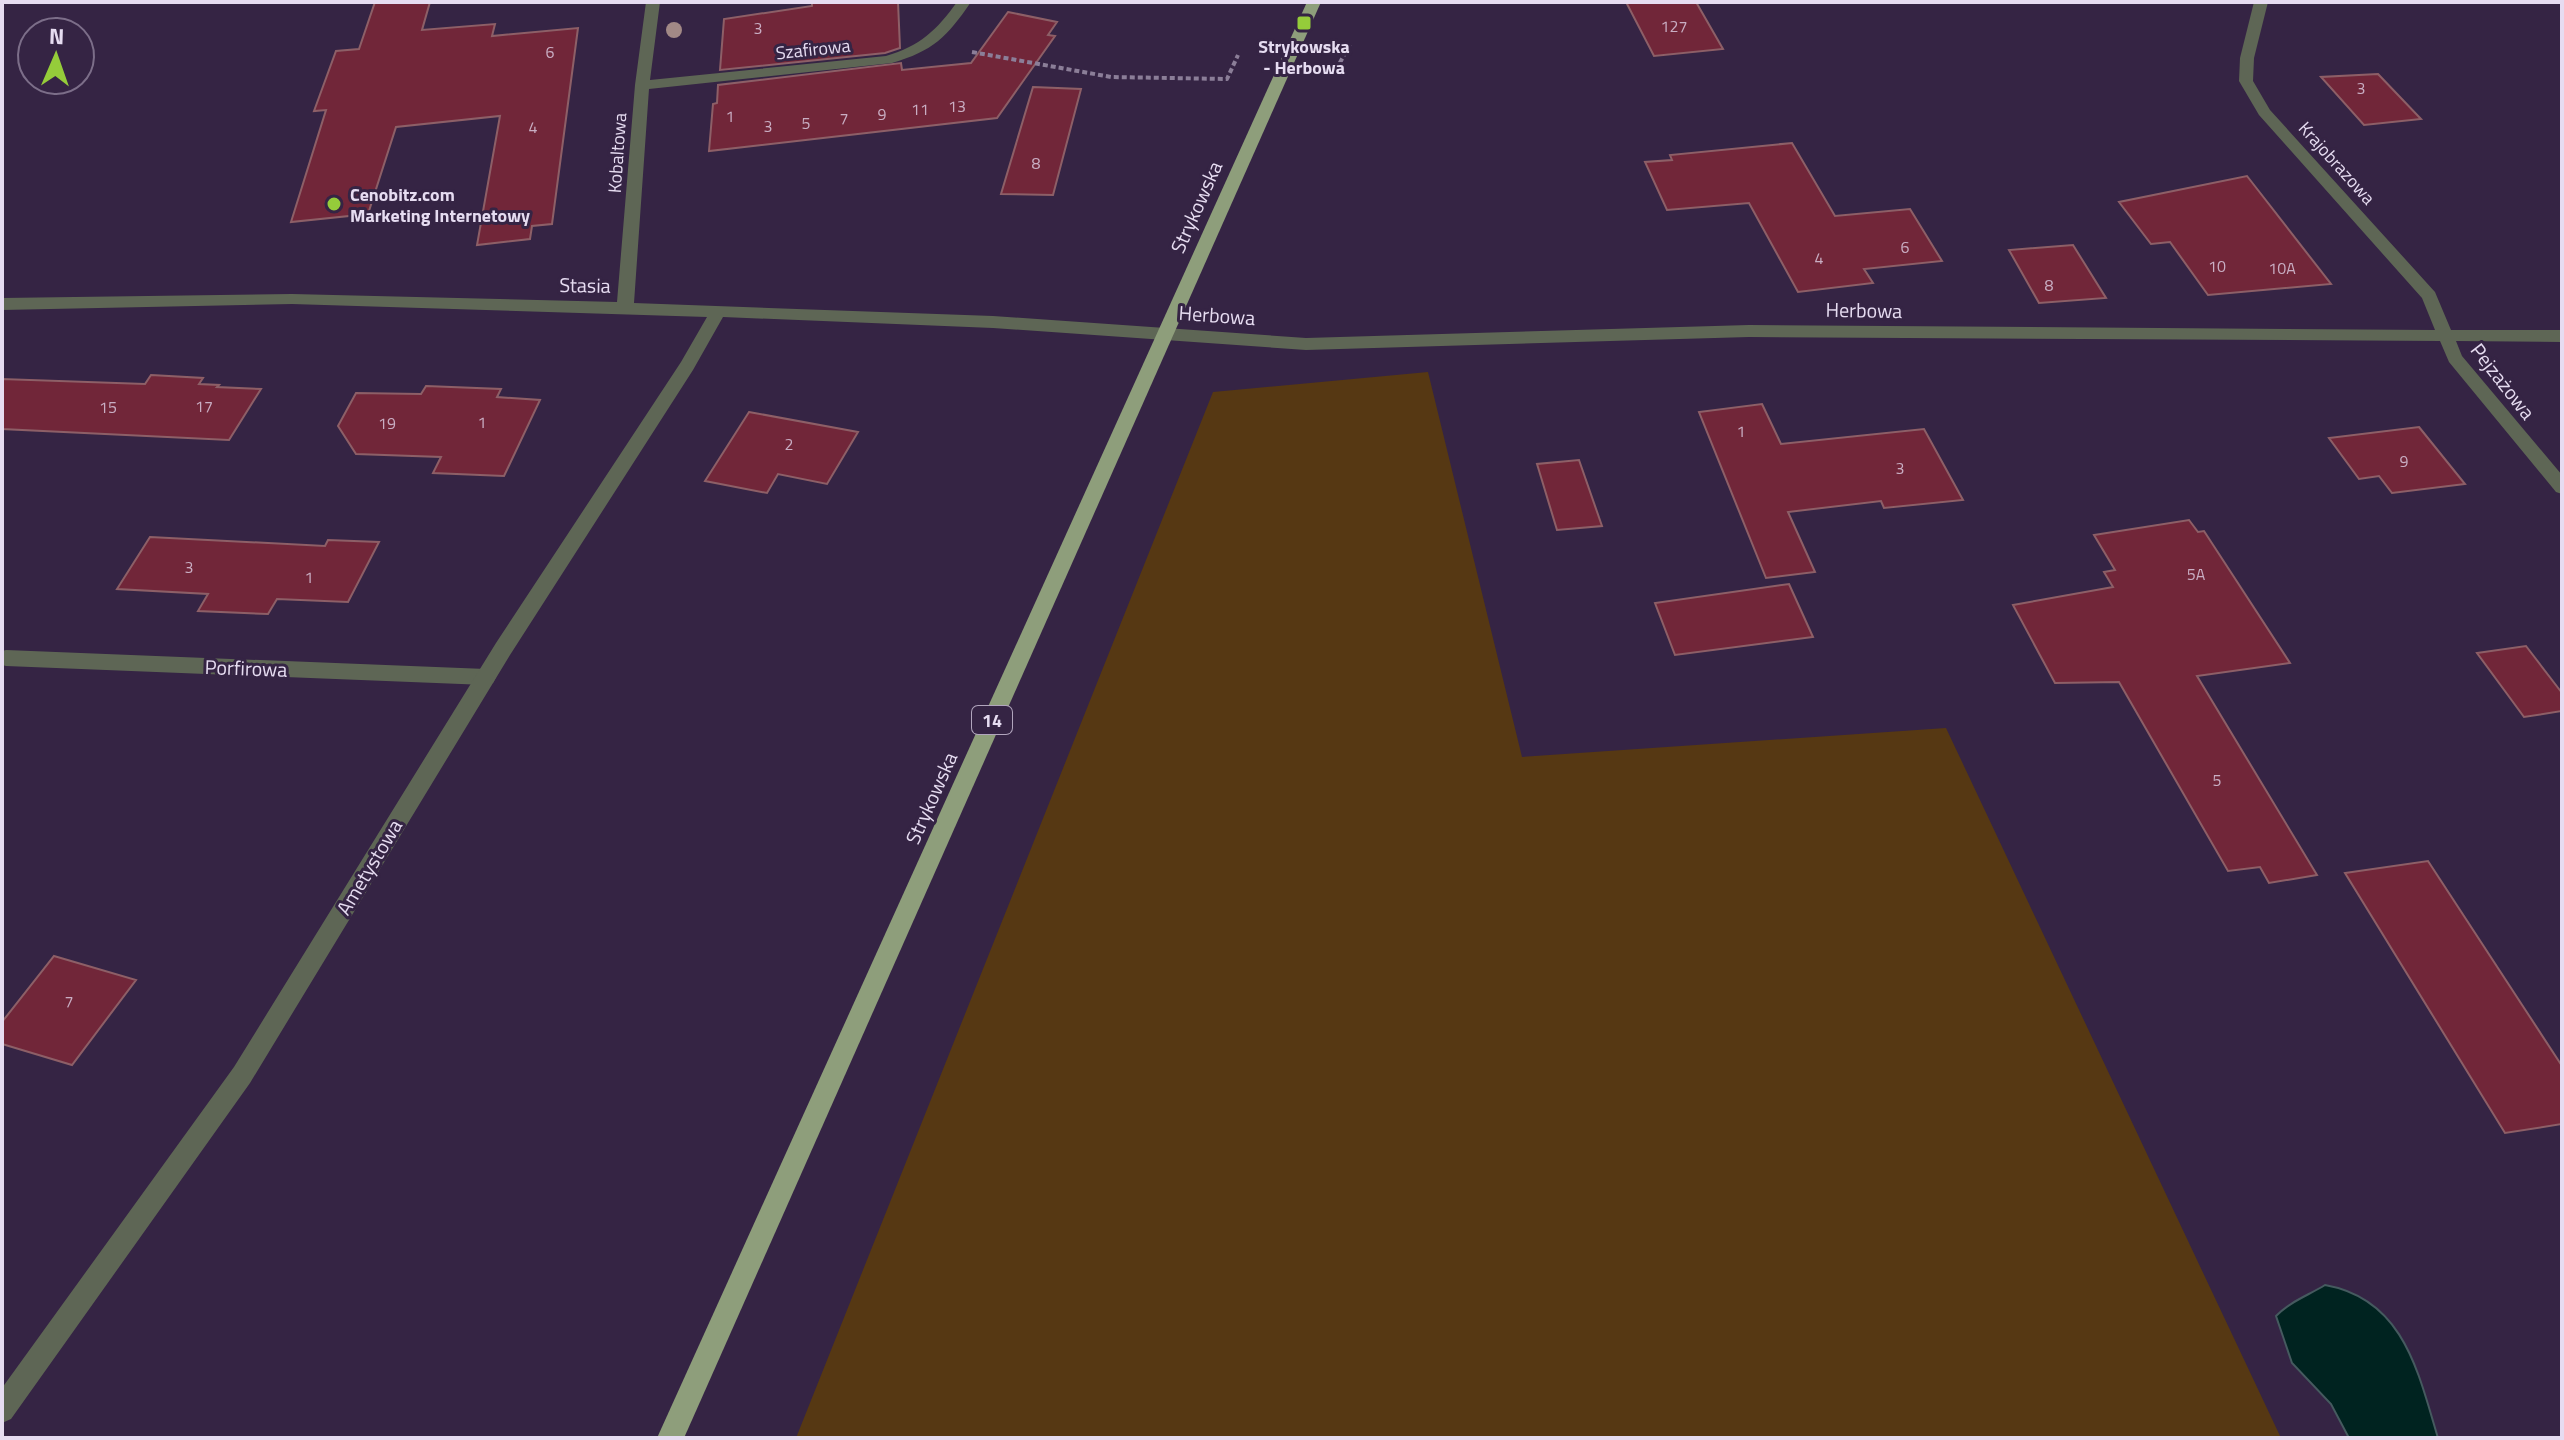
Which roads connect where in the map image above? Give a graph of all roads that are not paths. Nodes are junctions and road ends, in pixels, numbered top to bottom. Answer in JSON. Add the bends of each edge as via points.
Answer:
{"nodes":[{"id":1,"x":653,"y":2,"type":"edge"},
{"id":2,"x":964,"y":2,"type":"edge"},
{"id":3,"x":1314,"y":2,"type":"edge"},
{"id":4,"x":2261,"y":2,"type":"edge"},
{"id":5,"x":642,"y":85,"type":"junction"},
{"id":6,"x":2,"y":304,"type":"edge"},
{"id":7,"x":625,"y":308,"type":"junction"},
{"id":8,"x":718,"y":312,"type":"junction"},
{"id":9,"x":1166,"y":334,"type":"junction"},
{"id":10,"x":2445,"y":335,"type":"junction"},
{"id":11,"x":2562,"y":336,"type":"edge"},
{"id":12,"x":2562,"y":487,"type":"edge"},
{"id":13,"x":6,"y":658,"type":"dead end"},
{"id":14,"x":486,"y":677,"type":"junction"},
{"id":15,"x":2,"y":1410,"type":"edge"},
{"id":16,"x":670,"y":1438,"type":"edge"}],
"edges":[{"from":1,"to":5,"type":"street","name":"Kobaltowa"},
{"from":2,"to":5,"type":"street","name":"Szafirowa","via":[[930,45],[887,60]]},
{"from":3,"to":9,"type":"main road","name":"Strykowska","number":"14"},
{"from":4,"to":10,"type":"street","name":"Krajobrazowa","via":[[2246,81],[2264,112],[2429,296]]},
{"from":5,"to":7,"type":"street","name":"Kobaltowa"},
{"from":6,"to":7,"type":"street","name":"Stasia","via":[[292,299]]},
{"from":7,"to":8,"type":"street","name":"Stasia"},
{"from":8,"to":9,"type":"street","name":"Stasia"},
{"from":8,"to":14,"type":"street","name":"Ametystowa"},
{"from":9,"to":10,"type":"street","name":"Herbowa","via":[[1306,344],[1749,331]]},
{"from":9,"to":16,"type":"main road","name":"Strykowska","number":"14"},
{"from":10,"to":11,"type":"street","name":"Herbowa"},
{"from":10,"to":12,"type":"street","name":"Pejzażowa","via":[[2472,382]]},
{"from":13,"to":14,"type":"street","name":"Porfirowa"},
{"from":14,"to":15,"type":"street","name":"Ametystowa","via":[[242,1075]]}]}
